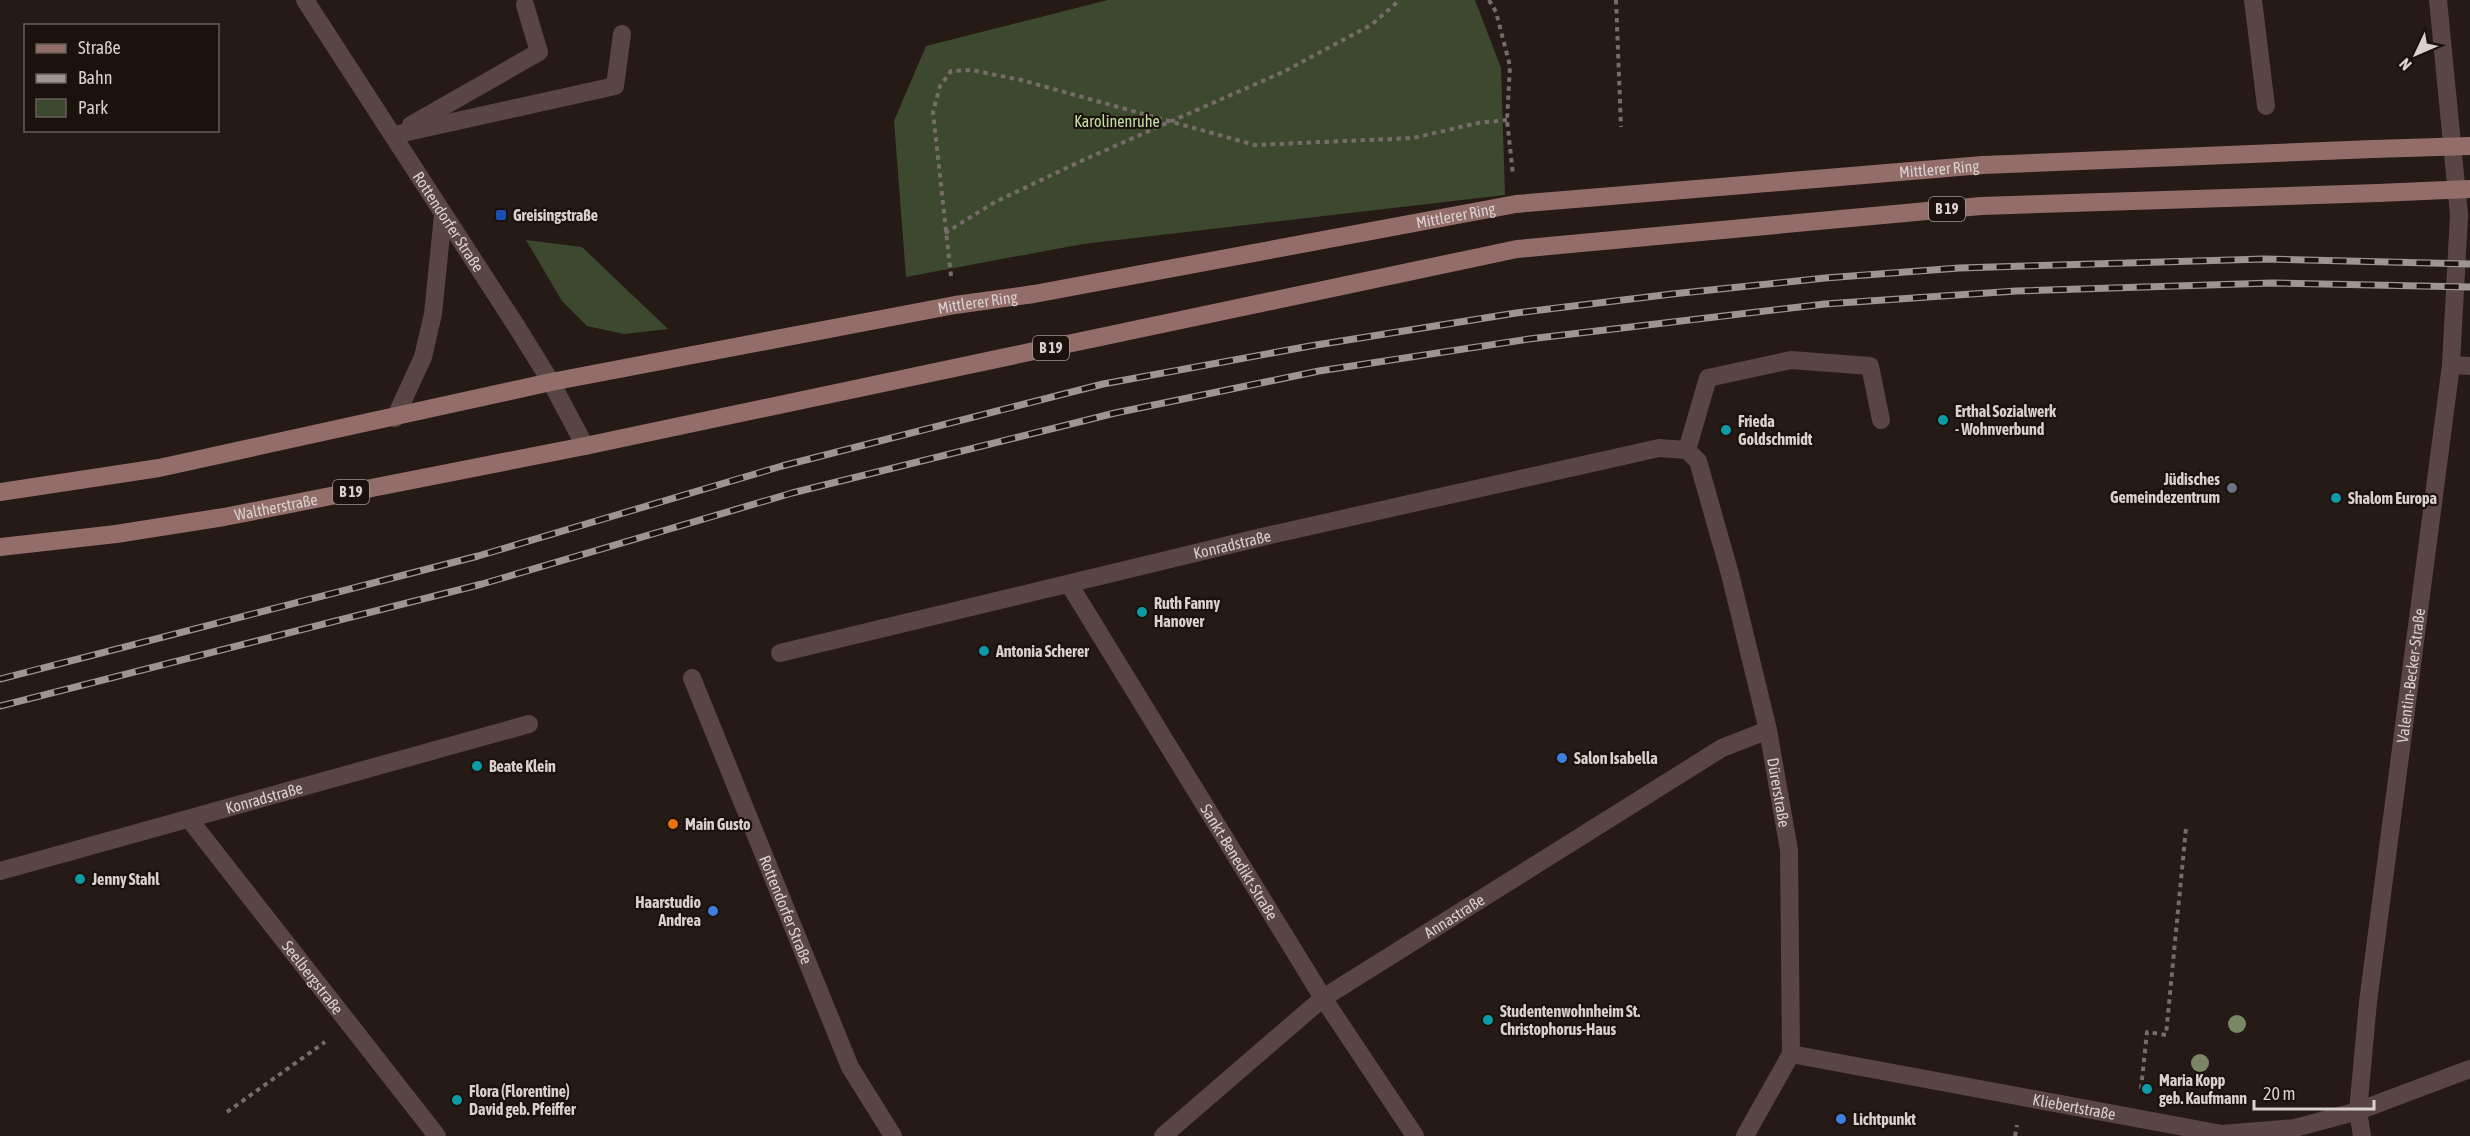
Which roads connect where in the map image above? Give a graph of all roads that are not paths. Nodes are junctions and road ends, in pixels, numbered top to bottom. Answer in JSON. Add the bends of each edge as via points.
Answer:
{"nodes":[{"id":1,"x":305,"y":0,"type":"edge"},
{"id":2,"x":2253,"y":0,"type":"edge"},
{"id":3,"x":2438,"y":0,"type":"edge"},
{"id":4,"x":525,"y":5,"type":"dead end"},
{"id":5,"x":622,"y":34,"type":"dead end"},
{"id":6,"x":2266,"y":106,"type":"dead end"},
{"id":7,"x":394,"y":135,"type":"junction"},
{"id":8,"x":2470,"y":146,"type":"edge"},
{"id":9,"x":2470,"y":189,"type":"edge"},
{"id":10,"x":443,"y":215,"type":"junction"},
{"id":11,"x":2451,"y":365,"type":"junction"},
{"id":12,"x":2470,"y":366,"type":"edge"},
{"id":13,"x":551,"y":382,"type":"junction"},
{"id":14,"x":395,"y":418,"type":"junction"},
{"id":15,"x":1881,"y":420,"type":"dead end"},
{"id":16,"x":585,"y":446,"type":"junction"},
{"id":17,"x":1687,"y":450,"type":"junction"},
{"id":18,"x":0,"y":492,"type":"edge"},
{"id":19,"x":0,"y":547,"type":"edge"},
{"id":20,"x":1069,"y":584,"type":"junction"},
{"id":21,"x":780,"y":653,"type":"dead end"},
{"id":22,"x":692,"y":678,"type":"dead end"},
{"id":23,"x":529,"y":724,"type":"dead end"},
{"id":24,"x":1768,"y":730,"type":"junction"},
{"id":25,"x":189,"y":819,"type":"junction"},
{"id":26,"x":0,"y":871,"type":"edge"},
{"id":27,"x":1323,"y":998,"type":"junction"},
{"id":28,"x":1791,"y":1054,"type":"junction"},
{"id":29,"x":2470,"y":1069,"type":"edge"},
{"id":30,"x":2358,"y":1112,"type":"junction"},
{"id":31,"x":2293,"y":1132,"type":"edge"},
{"id":32,"x":437,"y":1136,"type":"edge"},
{"id":33,"x":893,"y":1136,"type":"edge"},
{"id":34,"x":1163,"y":1136,"type":"edge"},
{"id":35,"x":1415,"y":1136,"type":"edge"},
{"id":36,"x":1745,"y":1136,"type":"edge"},
{"id":37,"x":2362,"y":1136,"type":"edge"}],
"edges":[{"from":1,"to":7,"type":"street","name":"Rottendorfer Straße"},
{"from":2,"to":6,"type":"street"},
{"from":3,"to":11,"type":"street","name":"Valentin-Becker-Straße","via":[[2459,215]]},
{"from":4,"to":7,"type":"street","via":[[539,52]]},
{"from":5,"to":7,"type":"street","via":[[615,86]]},
{"from":7,"to":10,"type":"street","name":"Rottendorfer Straße"},
{"from":8,"to":13,"type":"main road","name":"Mittlerer Ring","bridge":true,"via":[[1983,165],[1516,204]]},
{"from":9,"to":16,"type":"main road","number":"B 19","bridge":true,"via":[[1981,206],[1517,249]]},
{"from":10,"to":13,"type":"street","name":"Rottendorfer Straße"},
{"from":10,"to":14,"type":"street","via":[[433,314],[423,357]]},
{"from":11,"to":12,"type":"street"},
{"from":11,"to":30,"type":"street","name":"Valentin-Becker-Straße","via":[[2389,833]]},
{"from":13,"to":14,"type":"main road"},
{"from":13,"to":16,"type":"street","name":"Rottendorfer Straße"},
{"from":14,"to":18,"type":"main road","via":[[159,468]]},
{"from":15,"to":17,"type":"street","via":[[1870,366],[1791,360],[1708,378]]},
{"from":16,"to":19,"type":"main road","name":"Waltherstraße","number":"B 19","via":[[224,517]]},
{"from":17,"to":20,"type":"street","name":"Konradstraße","via":[[1659,448]]},
{"from":17,"to":24,"type":"street","name":"Dürerstraße","via":[[1702,472]]},
{"from":20,"to":21,"type":"street","name":"Konradstraße"},
{"from":20,"to":27,"type":"street","name":"Sankt-Benedikt-Straße"},
{"from":22,"to":33,"type":"street","name":"Rottendorfer Straße","via":[[850,1067]]},
{"from":23,"to":25,"type":"street","name":"Konradstraße"},
{"from":24,"to":27,"type":"street","name":"Annastraße","via":[[1722,748]]},
{"from":24,"to":28,"type":"street","name":"Dürerstraße","via":[[1789,850]]},
{"from":25,"to":26,"type":"street","name":"Konradstraße"},
{"from":25,"to":32,"type":"street","name":"Seelbergstraße"},
{"from":27,"to":34,"type":"street","name":"Annastraße"},
{"from":27,"to":35,"type":"street","name":"Sankt-Benedikt-Straße"},
{"from":28,"to":31,"type":"street","name":"Kliebertstraße","via":[[2222,1134]]},
{"from":28,"to":36,"type":"street","name":"Dürerstraße"},
{"from":29,"to":30,"type":"street","name":"Kliebertstraße"},
{"from":30,"to":31,"type":"street","name":"Kliebertstraße"},
{"from":30,"to":37,"type":"street","name":"Valentin-Becker-Straße"}]}
